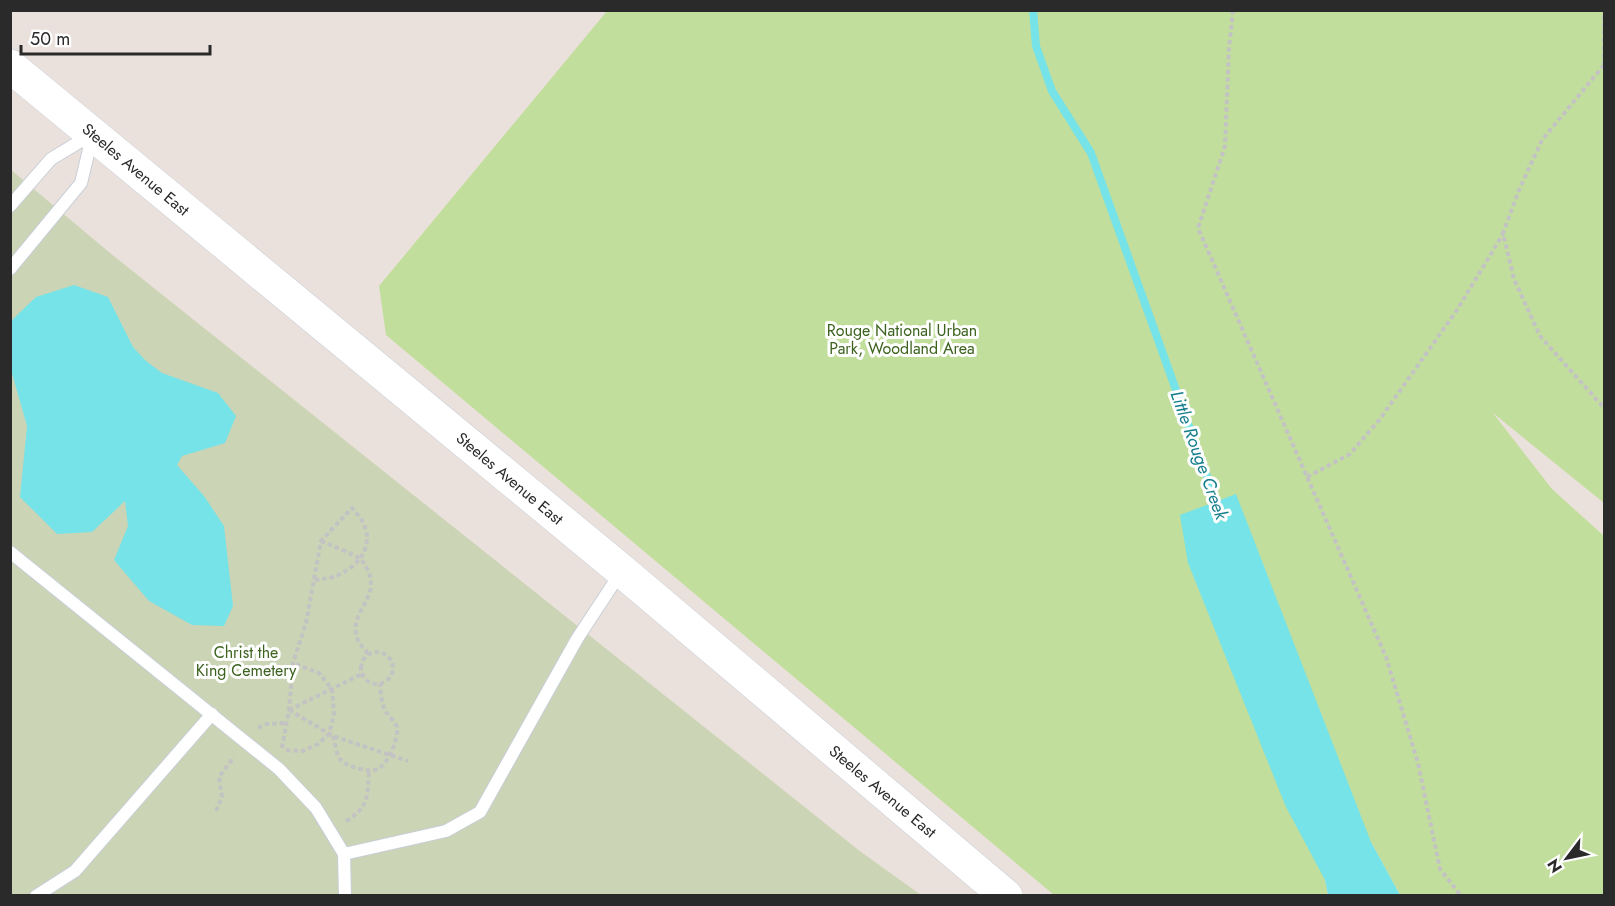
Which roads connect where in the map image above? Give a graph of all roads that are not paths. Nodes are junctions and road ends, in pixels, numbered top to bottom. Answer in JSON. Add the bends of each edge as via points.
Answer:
{"nodes":[{"id":1,"x":10,"y":66,"type":"edge"},
{"id":2,"x":93,"y":133,"type":"junction"},
{"id":3,"x":10,"y":206,"type":"edge"},
{"id":4,"x":10,"y":269,"type":"edge"},
{"id":5,"x":10,"y":552,"type":"edge"},
{"id":6,"x":622,"y":571,"type":"junction"},
{"id":7,"x":212,"y":714,"type":"junction"},
{"id":8,"x":344,"y":854,"type":"junction"},
{"id":9,"x":36,"y":896,"type":"edge"},
{"id":10,"x":345,"y":896,"type":"edge"},
{"id":11,"x":1006,"y":896,"type":"edge"}],
"edges":[{"from":1,"to":2,"type":"main road","name":"Steeles Avenue East"},
{"from":2,"to":3,"type":"lane","via":[[51,159]]},
{"from":2,"to":4,"type":"lane","via":[[81,183]]},
{"from":2,"to":6,"type":"main road","name":"Steeles Avenue East"},
{"from":5,"to":7,"type":"lane"},
{"from":6,"to":8,"type":"lane","via":[[578,639],[480,812],[446,831]]},
{"from":6,"to":11,"type":"main road","name":"Steeles Avenue East"},
{"from":7,"to":8,"type":"lane","via":[[273,764],[316,808]]},
{"from":7,"to":9,"type":"lane","via":[[75,871]]},
{"from":8,"to":10,"type":"lane"}]}
